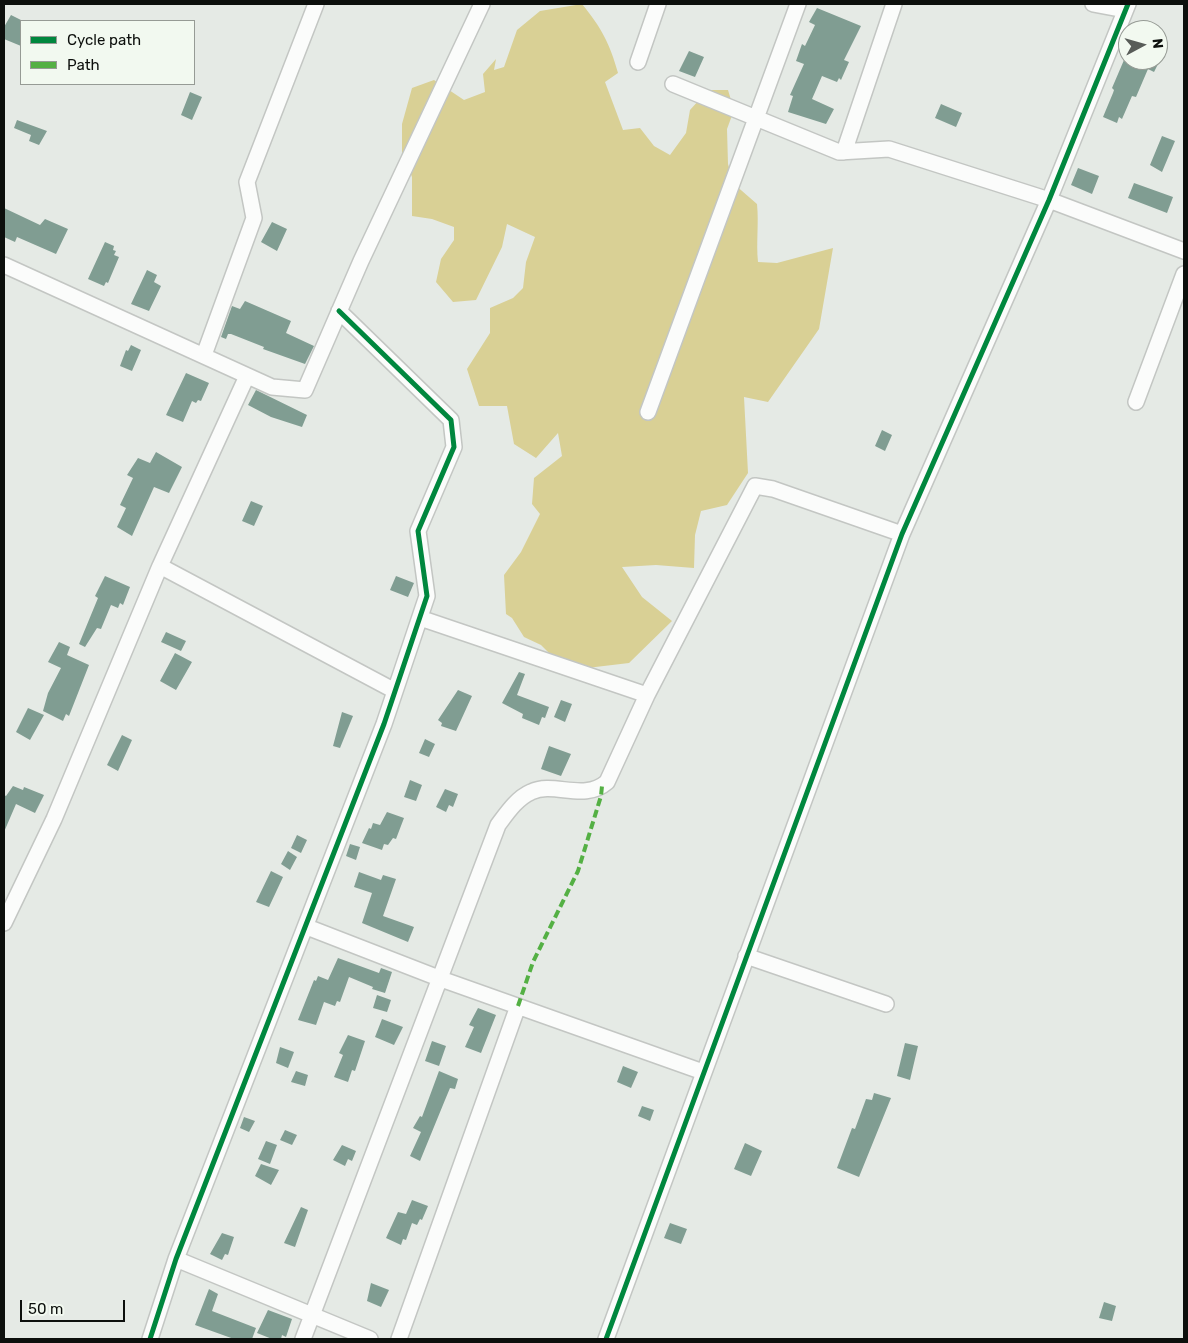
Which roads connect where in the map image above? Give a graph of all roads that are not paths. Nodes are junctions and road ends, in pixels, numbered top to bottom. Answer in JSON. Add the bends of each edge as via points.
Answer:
{"nodes":[{"id":1,"x":316,"y":4,"type":"edge"},
{"id":2,"x":482,"y":4,"type":"edge"},
{"id":3,"x":658,"y":4,"type":"edge"},
{"id":4,"x":798,"y":4,"type":"edge"},
{"id":5,"x":894,"y":4,"type":"edge"},
{"id":6,"x":1093,"y":4,"type":"edge"},
{"id":7,"x":1127,"y":7,"type":"edge"},
{"id":8,"x":638,"y":62,"type":"dead end"},
{"id":9,"x":673,"y":84,"type":"dead end"},
{"id":10,"x":758,"y":118,"type":"junction"},
{"id":11,"x":844,"y":152,"type":"junction"},
{"id":12,"x":1049,"y":200,"type":"junction"},
{"id":13,"x":1184,"y":251,"type":"edge"},
{"id":14,"x":4,"y":265,"type":"edge"},
{"id":15,"x":1184,"y":274,"type":"edge"},
{"id":16,"x":339,"y":311,"type":"junction"},
{"id":17,"x":204,"y":355,"type":"junction"},
{"id":18,"x":247,"y":376,"type":"junction"},
{"id":19,"x":1136,"y":402,"type":"dead end"},
{"id":20,"x":648,"y":412,"type":"dead end"},
{"id":21,"x":902,"y":534,"type":"junction"},
{"id":22,"x":160,"y":566,"type":"junction"},
{"id":23,"x":420,"y":618,"type":"junction"},
{"id":24,"x":395,"y":690,"type":"junction"},
{"id":25,"x":647,"y":695,"type":"junction"},
{"id":26,"x":4,"y":923,"type":"edge"},
{"id":27,"x":307,"y":927,"type":"junction"},
{"id":28,"x":746,"y":956,"type":"junction"},
{"id":29,"x":441,"y":978,"type":"junction"},
{"id":30,"x":886,"y":1004,"type":"dead end"},
{"id":31,"x":518,"y":1006,"type":"junction"},
{"id":32,"x":703,"y":1072,"type":"junction"},
{"id":33,"x":176,"y":1259,"type":"junction"},
{"id":34,"x":312,"y":1315,"type":"junction"},
{"id":35,"x":150,"y":1339,"type":"edge"},
{"id":36,"x":303,"y":1339,"type":"edge"},
{"id":37,"x":370,"y":1339,"type":"edge"},
{"id":38,"x":399,"y":1339,"type":"edge"},
{"id":39,"x":606,"y":1339,"type":"edge"}],
"edges":[{"from":1,"to":17,"type":"street","via":[[248,182],[254,218]]},
{"from":2,"to":16,"type":"street"},
{"from":3,"to":8,"type":"street"},
{"from":4,"to":10,"type":"street"},
{"from":5,"to":11,"type":"street"},
{"from":6,"to":7,"type":"street"},
{"from":7,"to":12,"type":"street"},
{"from":9,"to":10,"type":"street"},
{"from":10,"to":11,"type":"street"},
{"from":10,"to":20,"type":"street"},
{"from":11,"to":12,"type":"street","via":[[889,149]]},
{"from":12,"to":13,"type":"street"},
{"from":12,"to":21,"type":"street"},
{"from":14,"to":17,"type":"street"},
{"from":15,"to":19,"type":"street"},
{"from":16,"to":18,"type":"street","via":[[305,390],[272,387]]},
{"from":16,"to":23,"type":"street","via":[[451,420],[454,447],[418,530],[427,596]]},
{"from":17,"to":18,"type":"street"},
{"from":18,"to":22,"type":"street"},
{"from":21,"to":25,"type":"street","via":[[755,486]]},
{"from":21,"to":28,"type":"street"},
{"from":22,"to":24,"type":"street"},
{"from":22,"to":26,"type":"street","via":[[54,819]]},
{"from":23,"to":24,"type":"street"},
{"from":23,"to":25,"type":"street"},
{"from":24,"to":27,"type":"street"},
{"from":25,"to":29,"type":"street","via":[[607,782],[588,791],[532,791],[514,805],[498,825]]},
{"from":27,"to":29,"type":"street"},
{"from":27,"to":33,"type":"street"},
{"from":28,"to":30,"type":"street"},
{"from":28,"to":32,"type":"street"},
{"from":29,"to":31,"type":"street"},
{"from":29,"to":34,"type":"street"},
{"from":31,"to":32,"type":"street"},
{"from":31,"to":38,"type":"street"},
{"from":32,"to":39,"type":"street"},
{"from":33,"to":34,"type":"street"},
{"from":33,"to":35,"type":"street"},
{"from":34,"to":36,"type":"street"},
{"from":34,"to":37,"type":"street"}]}
